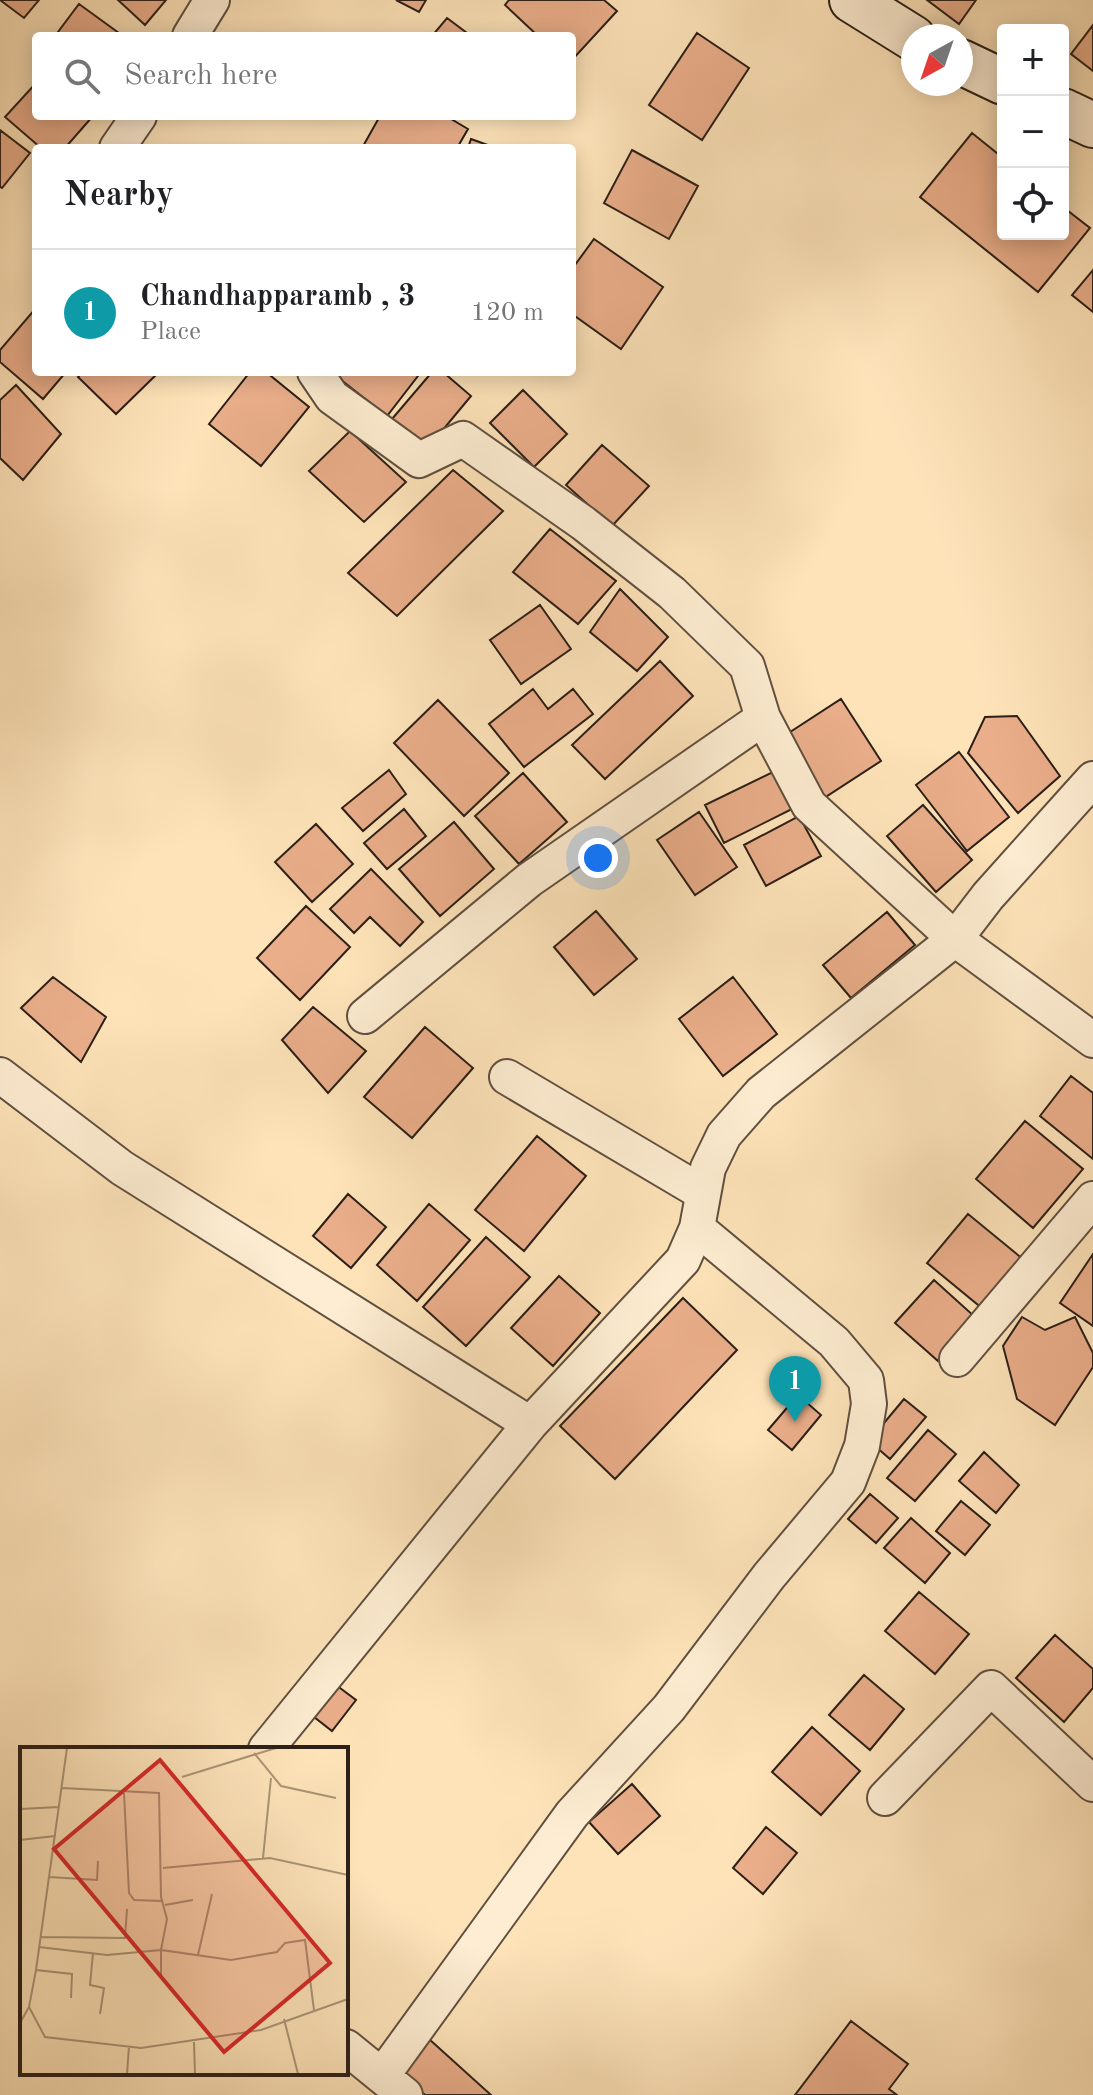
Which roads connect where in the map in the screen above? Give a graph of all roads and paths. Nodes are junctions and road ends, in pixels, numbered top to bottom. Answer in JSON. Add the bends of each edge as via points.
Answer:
{"nodes":[{"id":1,"x":212,"y":0,"type":"edge"},
{"id":2,"x":852,"y":0,"type":"edge"},
{"id":3,"x":901,"y":31,"type":"edge"},
{"id":4,"x":192,"y":32,"type":"edge"},
{"id":5,"x":973,"y":68,"type":"edge"},
{"id":6,"x":997,"y":79,"type":"edge"},
{"id":7,"x":1069,"y":114,"type":"edge"},
{"id":8,"x":136,"y":120,"type":"edge"},
{"id":9,"x":1093,"y":125,"type":"edge"},
{"id":10,"x":120,"y":144,"type":"edge"},
{"id":11,"x":318,"y":376,"type":"edge"},
{"id":12,"x":763,"y":718,"type":"junction"},
{"id":13,"x":1093,"y":779,"type":"edge"},
{"id":14,"x":955,"y":939,"type":"junction"},
{"id":15,"x":365,"y":1016,"type":"dead end"},
{"id":16,"x":1093,"y":1040,"type":"edge"},
{"id":17,"x":0,"y":1075,"type":"edge"},
{"id":18,"x":507,"y":1077,"type":"dead end"},
{"id":19,"x":703,"y":1193,"type":"junction"},
{"id":20,"x":1093,"y":1199,"type":"edge"},
{"id":21,"x":697,"y":1228,"type":"junction"},
{"id":22,"x":957,"y":1359,"type":"dead end"},
{"id":23,"x":530,"y":1424,"type":"junction"},
{"id":24,"x":268,"y":1747,"type":"edge"},
{"id":25,"x":1093,"y":1784,"type":"edge"},
{"id":26,"x":885,"y":1798,"type":"dead end"},
{"id":27,"x":348,"y":2049,"type":"edge"},
{"id":28,"x":393,"y":2085,"type":"edge"}],
"edges":[{"from":1,"to":4,"type":"street"},
{"from":2,"to":3,"type":"street"},
{"from":5,"to":6,"type":"street"},
{"from":7,"to":9,"type":"street"},
{"from":8,"to":10,"type":"street"},
{"from":11,"to":12,"type":"street","via":[[332,397],[419,460],[463,439],[583,523],[672,593],[747,666]]},
{"from":12,"to":14,"type":"street","via":[[809,805]]},
{"from":12,"to":15,"type":"street","via":[[529,880]]},
{"from":13,"to":14,"type":"street"},
{"from":14,"to":16,"type":"street"},
{"from":14,"to":19,"type":"street","via":[[761,1093],[724,1135]]},
{"from":17,"to":23,"type":"street","via":[[122,1168]]},
{"from":18,"to":19,"type":"street"},
{"from":19,"to":21,"type":"street"},
{"from":20,"to":22,"type":"street"},
{"from":21,"to":23,"type":"street","via":[[683,1260]]},
{"from":21,"to":28,"type":"street","via":[[834,1342],[866,1380],[869,1404],[862,1446],[848,1482],[669,1708],[572,1814]]},
{"from":23,"to":24,"type":"street"},
{"from":25,"to":26,"type":"street","via":[[991,1688]]},
{"from":27,"to":28,"type":"street"}]}
